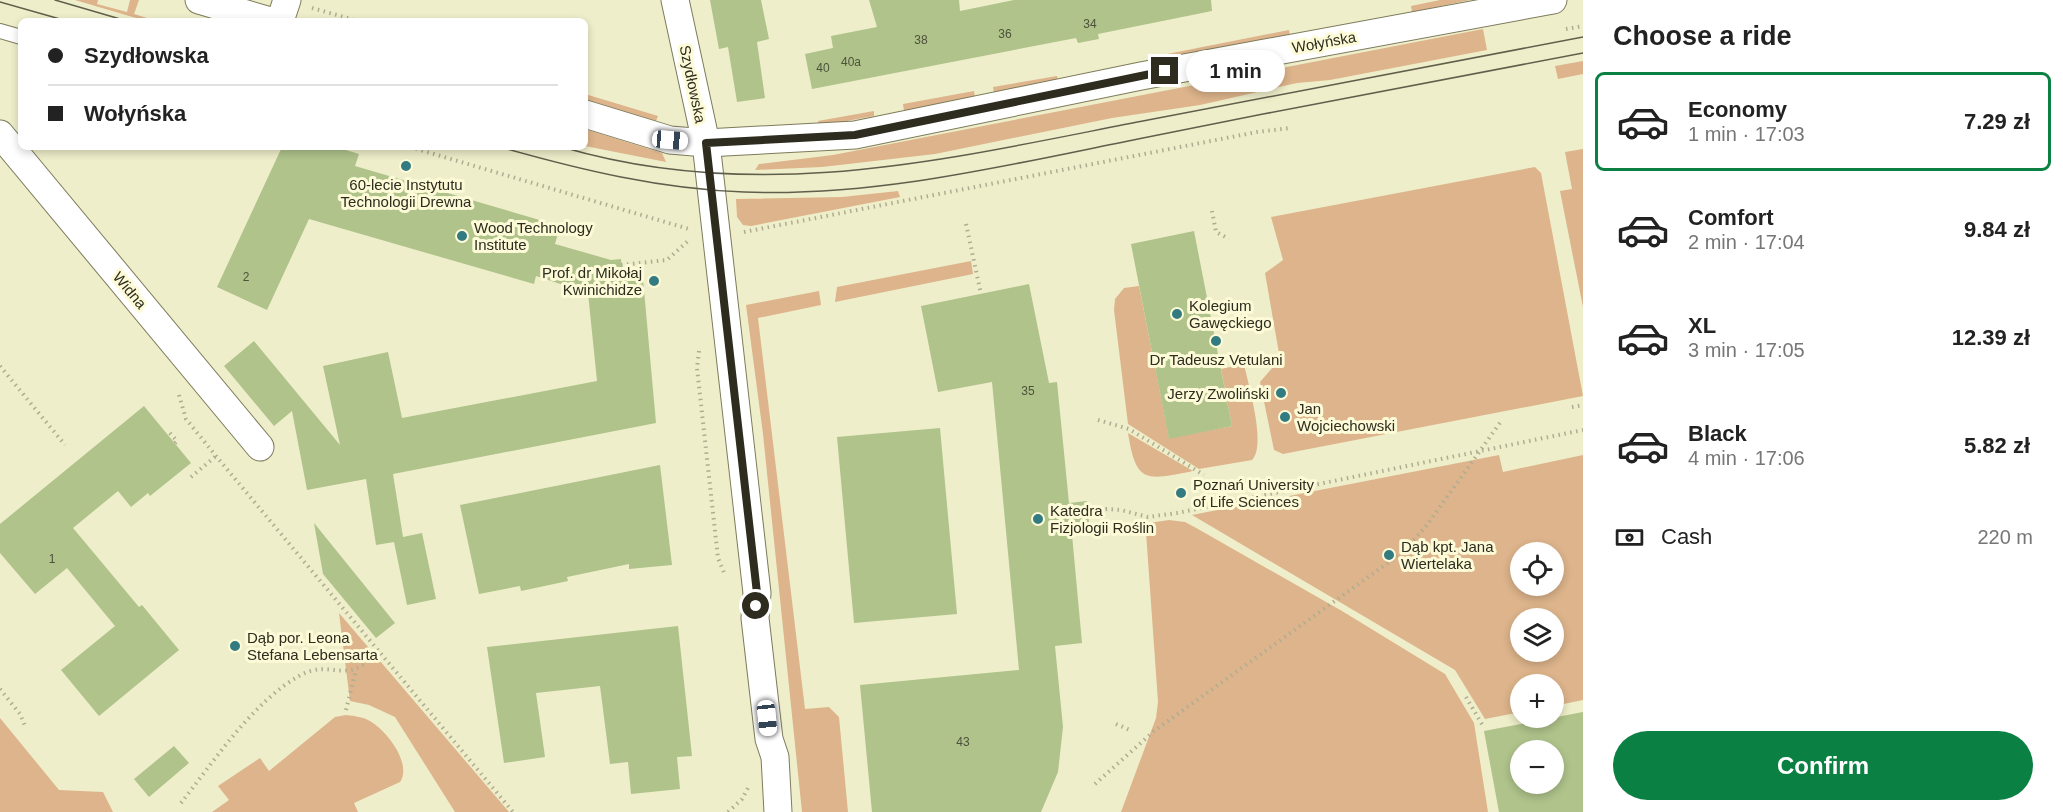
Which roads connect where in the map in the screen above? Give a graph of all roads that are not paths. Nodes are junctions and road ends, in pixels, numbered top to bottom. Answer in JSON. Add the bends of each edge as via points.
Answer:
{"nodes":[{"id":1,"x":199,"y":0,"type":"edge"},
{"id":2,"x":286,"y":0,"type":"edge"},
{"id":3,"x":675,"y":0,"type":"edge"},
{"id":4,"x":1536,"y":2,"type":"edge"},
{"id":5,"x":260,"y":18,"type":"edge"},
{"id":6,"x":281,"y":18,"type":"edge"},
{"id":7,"x":0,"y":31,"type":"edge"},
{"id":8,"x":18,"y":36,"type":"edge"},
{"id":9,"x":588,"y":115,"type":"edge"},
{"id":10,"x":0,"y":134,"type":"edge"},
{"id":11,"x":706,"y":143,"type":"junction"},
{"id":12,"x":260,"y":447,"type":"dead end"},
{"id":13,"x":778,"y":812,"type":"edge"}],
"edges":[{"from":1,"to":5,"type":"street"},
{"from":2,"to":6,"type":"street"},
{"from":3,"to":11,"type":"street","name":"Szydłowska"},
{"from":4,"to":11,"type":"street","name":"Wołyńska","via":[[1141,75],[855,135]]},
{"from":7,"to":8,"type":"lane"},
{"from":9,"to":11,"type":"street","name":"Wołyńska","via":[[670,140]]},
{"from":10,"to":12,"type":"street","name":"Widna"},
{"from":11,"to":13,"type":"street","name":"Szydłowska"}]}
